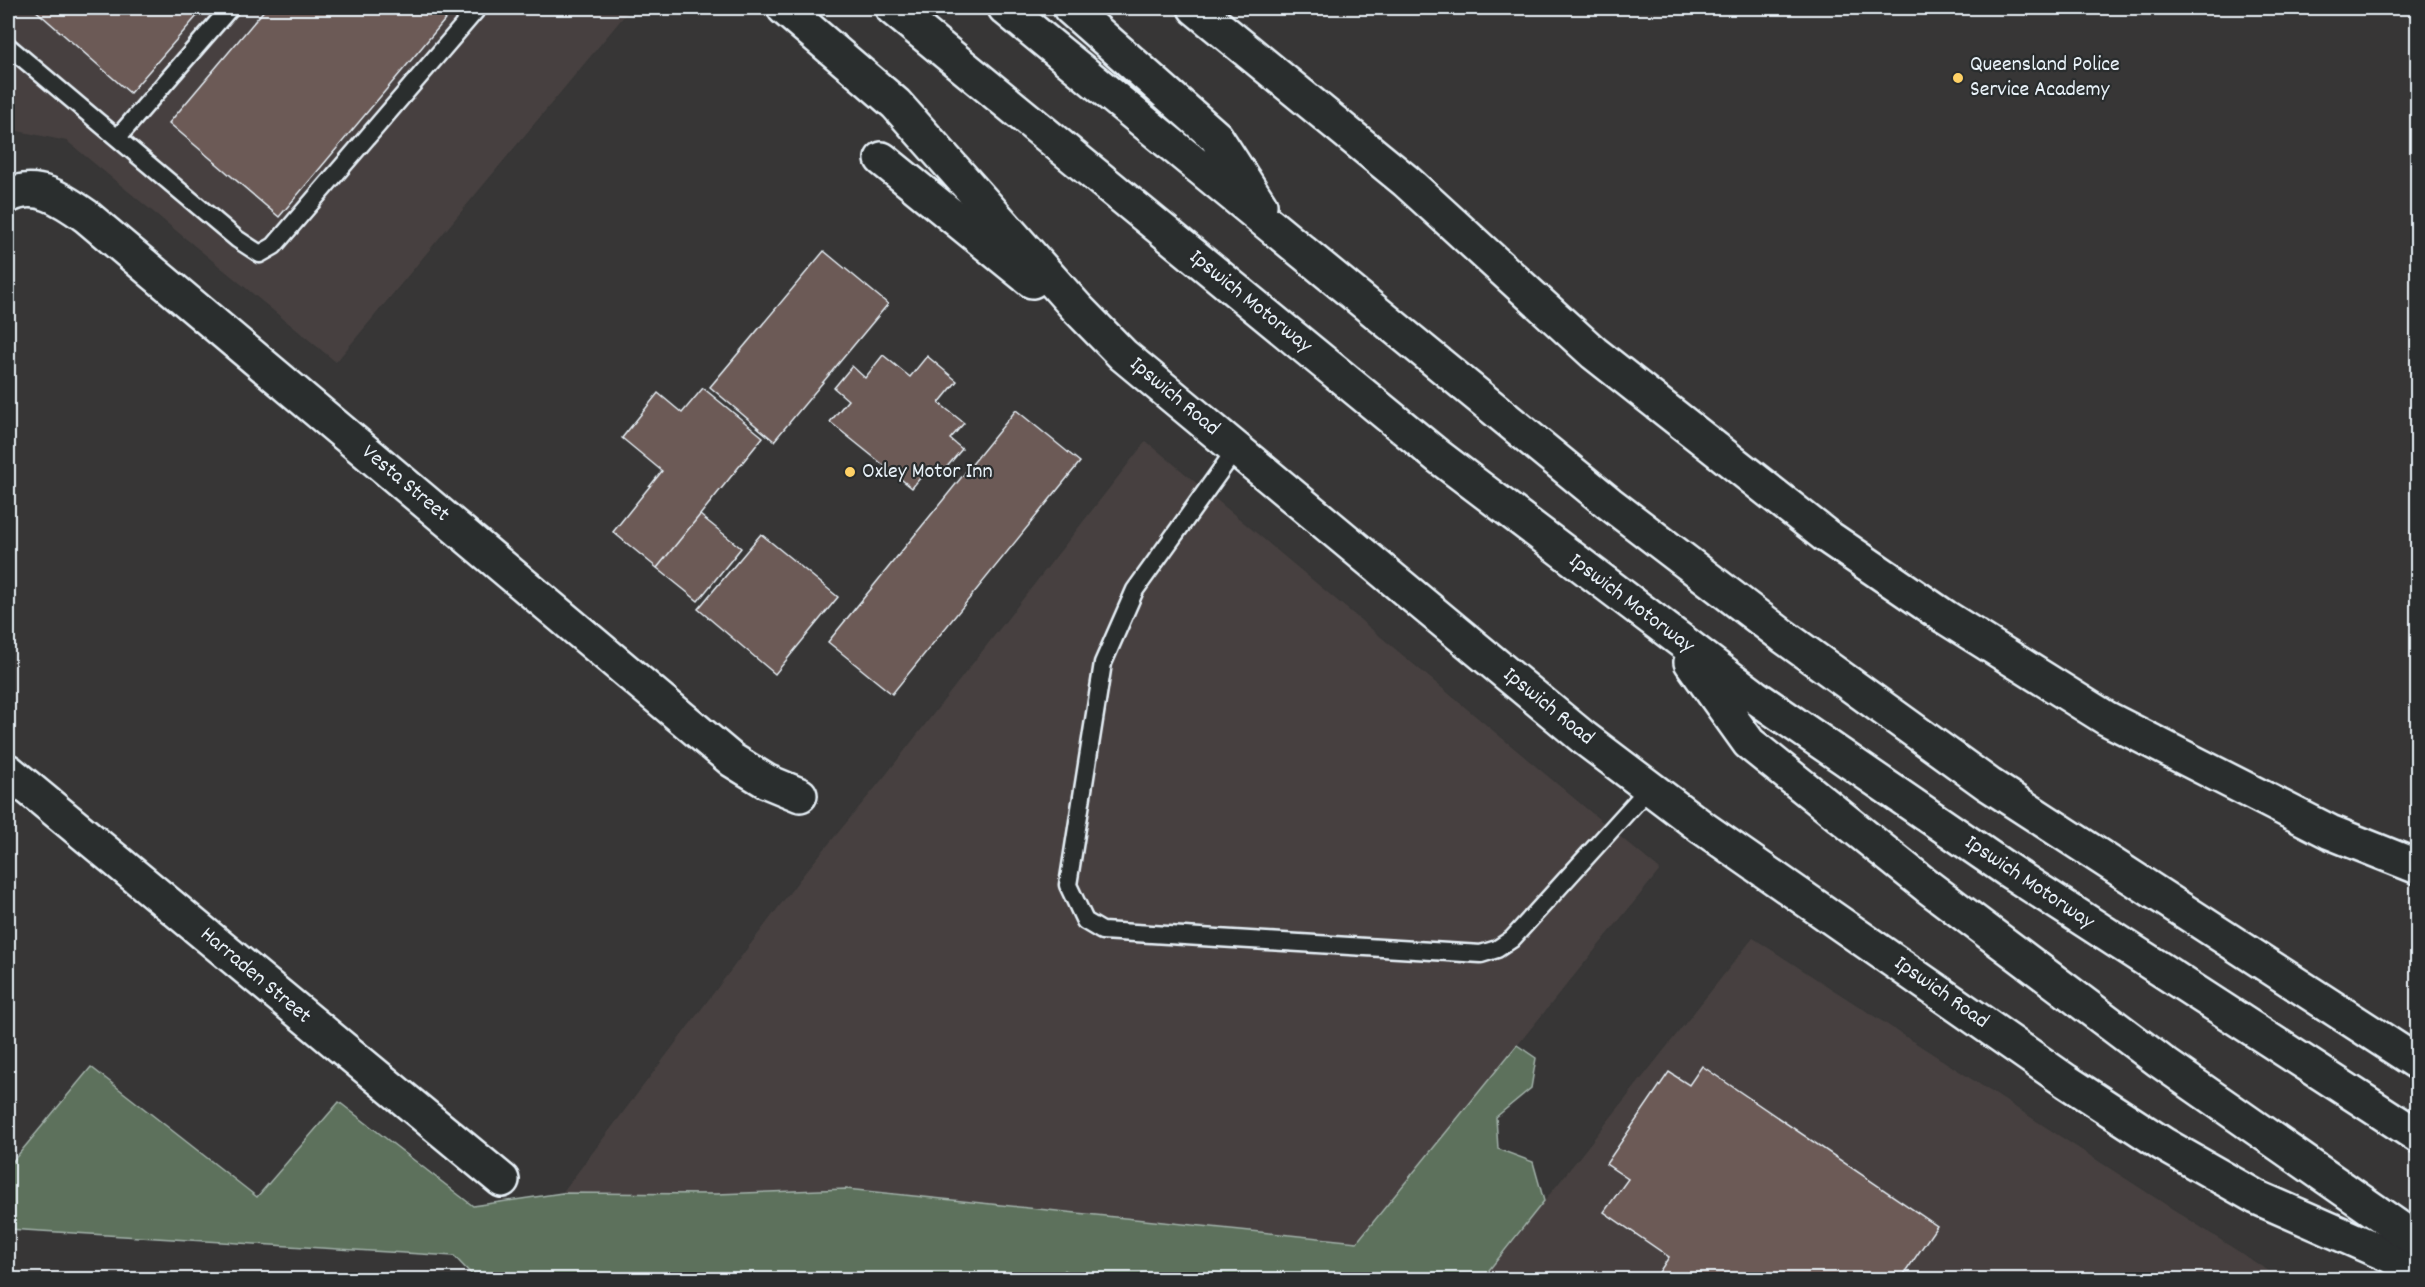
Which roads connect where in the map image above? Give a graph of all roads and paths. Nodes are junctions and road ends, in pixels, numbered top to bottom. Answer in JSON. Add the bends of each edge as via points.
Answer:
{"nodes":[{"id":1,"x":230,"y":8,"type":"edge"},
{"id":2,"x":478,"y":8,"type":"edge"},
{"id":3,"x":784,"y":8,"type":"edge"},
{"id":4,"x":892,"y":8,"type":"edge"},
{"id":5,"x":1005,"y":8,"type":"edge"},
{"id":6,"x":1070,"y":8,"type":"edge"},
{"id":7,"x":1195,"y":8,"type":"edge"},
{"id":8,"x":8,"y":46,"type":"edge"},
{"id":9,"x":118,"y":137,"type":"junction"},
{"id":10,"x":882,"y":159,"type":"dead end"},
{"id":11,"x":8,"y":196,"type":"edge"},
{"id":12,"x":1277,"y":232,"type":"junction"},
{"id":13,"x":1152,"y":380,"type":"junction"},
{"id":14,"x":1236,"y":449,"type":"junction"},
{"id":15,"x":1673,"y":636,"type":"junction"},
{"id":16,"x":8,"y":771,"type":"edge"},
{"id":17,"x":1649,"y":788,"type":"junction"},
{"id":18,"x":800,"y":795,"type":"dead end"},
{"id":19,"x":2418,"y":867,"type":"edge"},
{"id":20,"x":2418,"y":1063,"type":"edge"},
{"id":21,"x":2418,"y":1136,"type":"edge"},
{"id":22,"x":502,"y":1180,"type":"dead end"},
{"id":23,"x":2418,"y":1241,"type":"edge"},
{"id":24,"x":2418,"y":1268,"type":"edge"}],
"edges":[{"from":1,"to":9,"type":"lane"},
{"from":2,"to":9,"type":"lane","via":[[274,246],[260,254],[237,239]]},
{"from":3,"to":13,"type":"main road","name":"Ipswich Road","via":[[896,104],[1077,308]]},
{"from":4,"to":15,"type":"main road","name":"Ipswich Motorway","via":[[1439,457]]},
{"from":5,"to":12,"type":"main road"},
{"from":6,"to":12,"type":"main road","via":[[1216,137]]},
{"from":7,"to":19,"type":"main road","via":[[1406,182],[1594,353],[1825,535],[1945,617],[2106,718],[2330,832]]},
{"from":8,"to":9,"type":"lane"},
{"from":10,"to":13,"type":"main road"},
{"from":11,"to":18,"type":"main road","name":"Vesta Street","via":[[19,190],[40,191],[62,199],[86,216],[732,760],[766,781]]},
{"from":12,"to":20,"type":"main road","via":[[1609,503],[1783,636],[1988,784]]},
{"from":13,"to":14,"type":"main road","name":"Ipswich Road"},
{"from":14,"to":17,"type":"main road","name":"Ipswich Road"},
{"from":14,"to":17,"type":"lane","via":[[1135,590],[1103,663],[1068,885],[1085,921],[1102,931],[1481,954],[1497,950],[1512,939]]},
{"from":15,"to":21,"type":"main road","name":"Ipswich Motorway","via":[[2009,871]]},
{"from":15,"to":23,"type":"main road","via":[[1749,743],[2009,950]]},
{"from":16,"to":22,"type":"main road","name":"Harraden Street"},
{"from":17,"to":24,"type":"main road","name":"Ipswich Road","via":[[2066,1081],[2163,1144],[2256,1197]]}]}
